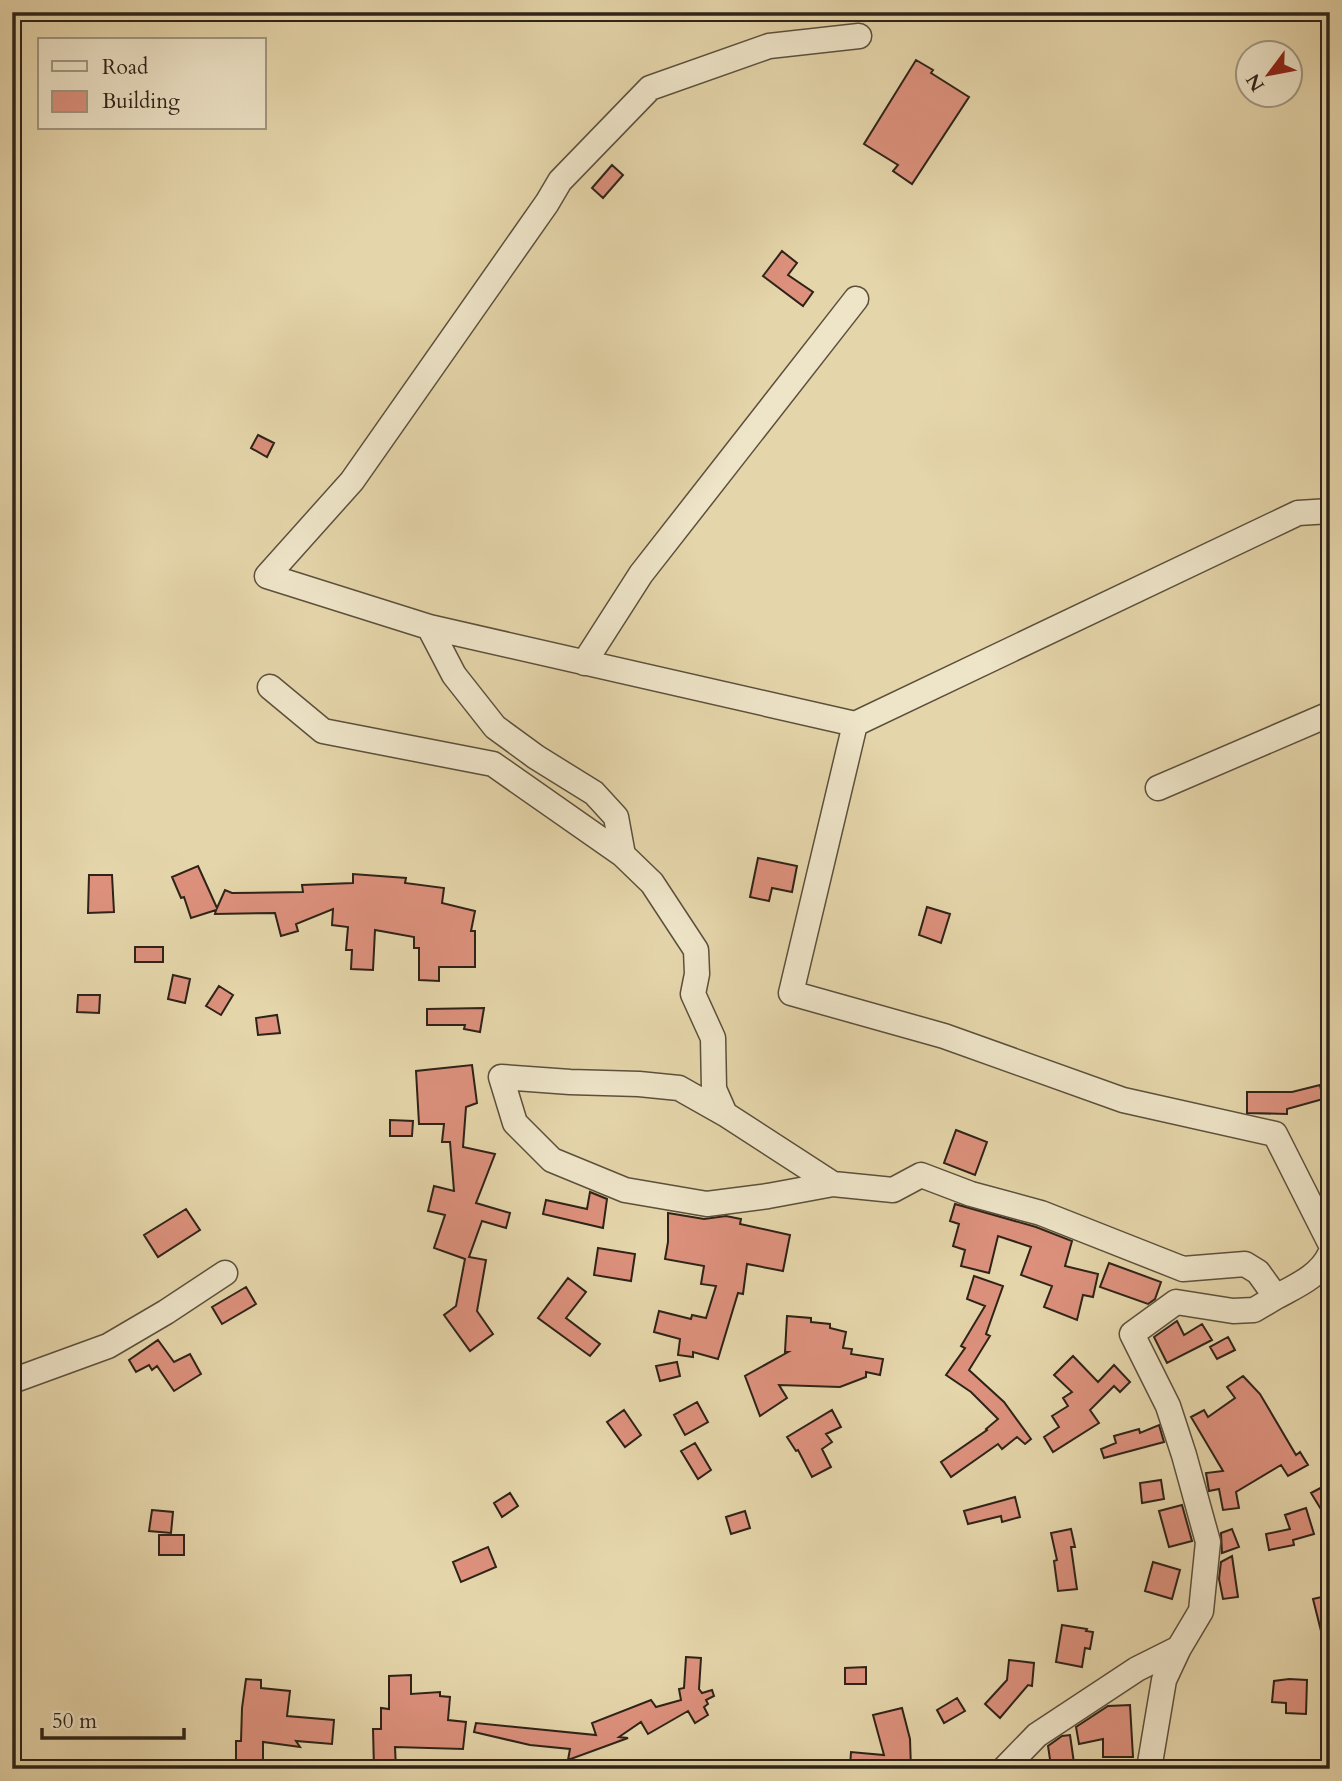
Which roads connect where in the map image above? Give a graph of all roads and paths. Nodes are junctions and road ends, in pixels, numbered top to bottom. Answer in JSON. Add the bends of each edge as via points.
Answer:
{"nodes":[{"id":1,"x":859,"y":36,"type":"dead end"},
{"id":2,"x":856,"y":299,"type":"dead end"},
{"id":3,"x":1330,"y":511,"type":"edge"},
{"id":4,"x":429,"y":628,"type":"junction"},
{"id":5,"x":584,"y":663,"type":"junction"},
{"id":6,"x":270,"y":687,"type":"dead end"},
{"id":7,"x":1330,"y":714,"type":"edge"},
{"id":8,"x":855,"y":724,"type":"junction"},
{"id":9,"x":1158,"y":788,"type":"dead end"},
{"id":10,"x":623,"y":855,"type":"junction"},
{"id":11,"x":725,"y":1114,"type":"junction"},
{"id":12,"x":833,"y":1184,"type":"junction"},
{"id":13,"x":1330,"y":1243,"type":"edge"},
{"id":14,"x":1330,"y":1254,"type":"edge"},
{"id":15,"x":225,"y":1273,"type":"dead end"},
{"id":16,"x":1276,"y":1297,"type":"junction"},
{"id":17,"x":12,"y":1381,"type":"edge"},
{"id":18,"x":1179,"y":1648,"type":"junction"},
{"id":19,"x":1004,"y":1769,"type":"edge"},
{"id":20,"x":1149,"y":1769,"type":"edge"}],
"edges":[{"from":1,"to":4,"type":"street","via":[[769,46],[650,88],[559,181],[352,481],[267,576]]},
{"from":2,"to":5,"type":"street","via":[[641,575]]},
{"from":3,"to":8,"type":"street","via":[[1298,513]]},
{"from":4,"to":5,"type":"street"},
{"from":4,"to":10,"type":"street","via":[[454,675],[495,727],[594,793],[616,817]]},
{"from":5,"to":8,"type":"street"},
{"from":6,"to":10,"type":"street","via":[[323,731],[493,764]]},
{"from":7,"to":9,"type":"street"},
{"from":8,"to":13,"type":"street","via":[[790,993],[944,1036],[1123,1100],[1275,1134]]},
{"from":10,"to":11,"type":"street","via":[[652,883],[696,950],[698,974],[693,994],[713,1038],[714,1089]]},
{"from":11,"to":12,"type":"street"},
{"from":11,"to":12,"type":"street","via":[[679,1088],[501,1077],[515,1123],[552,1160],[625,1190],[707,1204]]},
{"from":12,"to":16,"type":"street","via":[[893,1190],[920,1175],[1041,1213],[1183,1269],[1245,1264],[1258,1272]]},
{"from":14,"to":16,"type":"street","via":[[1324,1268]]},
{"from":15,"to":17,"type":"street","via":[[108,1346]]},
{"from":16,"to":18,"type":"street","via":[[1254,1310],[1176,1302],[1132,1334],[1168,1406],[1208,1542],[1201,1611]]},
{"from":18,"to":19,"type":"street","via":[[1137,1669],[1037,1735]]},
{"from":18,"to":20,"type":"street","via":[[1164,1680]]}]}
